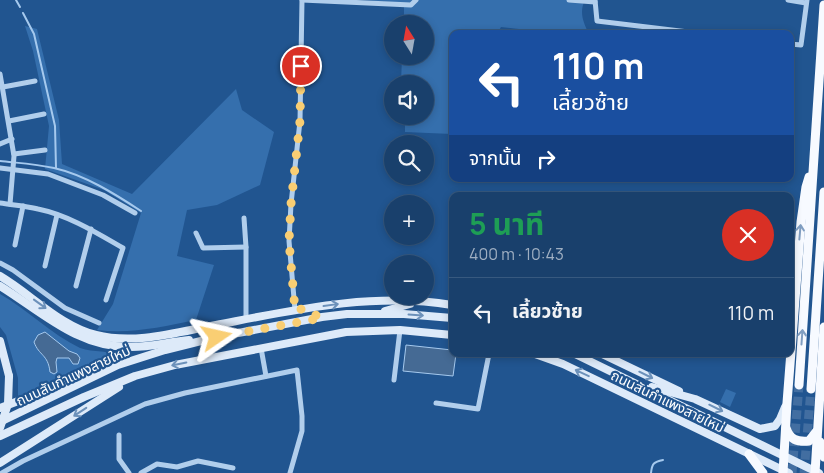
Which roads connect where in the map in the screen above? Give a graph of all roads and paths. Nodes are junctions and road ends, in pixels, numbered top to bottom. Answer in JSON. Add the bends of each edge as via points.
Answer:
{"nodes":[{"id":1,"x":302,"y":0,"type":"edge"},
{"id":2,"x":416,"y":0,"type":"edge"},
{"id":3,"x":569,"y":0,"type":"edge"},
{"id":4,"x":788,"y":0,"type":"edge"},
{"id":5,"x":595,"y":1,"type":"edge"},
{"id":6,"x":806,"y":1,"type":"edge"},
{"id":7,"x":824,"y":5,"type":"edge"},
{"id":8,"x":672,"y":30,"type":"edge"},
{"id":9,"x":794,"y":44,"type":"edge"},
{"id":10,"x":0,"y":74,"type":"edge"},
{"id":11,"x":35,"y":80,"type":"dead end"},
{"id":12,"x":3,"y":87,"type":"junction"},
{"id":13,"x":6,"y":103,"type":"junction"},
{"id":14,"x":0,"y":106,"type":"edge"},
{"id":15,"x":44,"y":114,"type":"dead end"},
{"id":16,"x":9,"y":121,"type":"junction"},
{"id":17,"x":12,"y":139,"type":"junction"},
{"id":18,"x":0,"y":144,"type":"edge"},
{"id":19,"x":45,"y":150,"type":"dead end"},
{"id":20,"x":14,"y":155,"type":"junction"},
{"id":21,"x":814,"y":160,"type":"junction"},
{"id":22,"x":13,"y":167,"type":"junction"},
{"id":23,"x":0,"y":168,"type":"edge"},
{"id":24,"x":824,"y":192,"type":"edge"},
{"id":25,"x":0,"y":203,"type":"edge"},
{"id":26,"x":10,"y":204,"type":"junction"},
{"id":27,"x":23,"y":206,"type":"junction"},
{"id":28,"x":134,"y":213,"type":"dead end"},
{"id":29,"x":57,"y":215,"type":"junction"},
{"id":30,"x":244,"y":218,"type":"dead end"},
{"id":31,"x":91,"y":229,"type":"junction"},
{"id":32,"x":196,"y":233,"type":"dead end"},
{"id":33,"x":16,"y":245,"type":"dead end"},
{"id":34,"x":246,"y":247,"type":"junction"},
{"id":35,"x":0,"y":263,"type":"edge"},
{"id":36,"x":45,"y":266,"type":"dead end"},
{"id":37,"x":0,"y":276,"type":"edge"},
{"id":38,"x":0,"y":286,"type":"edge"},
{"id":39,"x":76,"y":286,"type":"dead end"},
{"id":40,"x":106,"y":300,"type":"dead end"},
{"id":41,"x":384,"y":302,"type":"edge"},
{"id":42,"x":434,"y":303,"type":"edge"},
{"id":43,"x":407,"y":305,"type":"edge"},
{"id":44,"x":449,"y":305,"type":"edge"},
{"id":45,"x":298,"y":310,"type":"junction"},
{"id":46,"x":794,"y":312,"type":"edge"},
{"id":47,"x":73,"y":313,"type":"junction"},
{"id":48,"x":379,"y":313,"type":"junction"},
{"id":49,"x":322,"y":318,"type":"junction"},
{"id":50,"x":449,"y":318,"type":"edge"},
{"id":51,"x":246,"y":319,"type":"junction"},
{"id":52,"x":68,"y":323,"type":"junction"},
{"id":53,"x":98,"y":323,"type":"dead end"},
{"id":54,"x":824,"y":327,"type":"edge"},
{"id":55,"x":400,"y":330,"type":"junction"},
{"id":56,"x":449,"y":334,"type":"edge"},
{"id":57,"x":217,"y":337,"type":"junction"},
{"id":58,"x":0,"y":341,"type":"edge"},
{"id":59,"x":261,"y":348,"type":"junction"},
{"id":60,"x":489,"y":357,"type":"edge"},
{"id":61,"x":542,"y":357,"type":"edge"},
{"id":62,"x":581,"y":357,"type":"edge"},
{"id":63,"x":608,"y":357,"type":"edge"},
{"id":64,"x":791,"y":357,"type":"edge"},
{"id":65,"x":118,"y":365,"type":"junction"},
{"id":66,"x":136,"y":376,"type":"junction"},
{"id":67,"x":266,"y":376,"type":"junction"},
{"id":68,"x":394,"y":380,"type":"dead end"},
{"id":69,"x":636,"y":383,"type":"junction"},
{"id":70,"x":799,"y":385,"type":"tunnel mouth"},
{"id":71,"x":811,"y":388,"type":"tunnel mouth"},
{"id":72,"x":695,"y":399,"type":"junction"},
{"id":73,"x":436,"y":403,"type":"dead end"},
{"id":74,"x":787,"y":403,"type":"junction"},
{"id":75,"x":0,"y":408,"type":"edge"},
{"id":76,"x":0,"y":422,"type":"edge"},
{"id":77,"x":785,"y":426,"type":"junction"},
{"id":78,"x":0,"y":428,"type":"edge"},
{"id":79,"x":817,"y":432,"type":"junction"},
{"id":80,"x":119,"y":435,"type":"dead end"},
{"id":81,"x":0,"y":436,"type":"edge"},
{"id":82,"x":749,"y":454,"type":"junction"},
{"id":83,"x":784,"y":455,"type":"junction"},
{"id":84,"x":824,"y":457,"type":"edge"},
{"id":85,"x":0,"y":463,"type":"edge"},
{"id":86,"x":233,"y":468,"type":"dead end"},
{"id":87,"x":785,"y":472,"type":"edge"},
{"id":88,"x":816,"y":472,"type":"edge"},
{"id":89,"x":2,"y":473,"type":"edge"},
{"id":90,"x":129,"y":473,"type":"edge"},
{"id":91,"x":141,"y":473,"type":"edge"},
{"id":92,"x":290,"y":473,"type":"edge"},
{"id":93,"x":763,"y":473,"type":"edge"}],
"edges":[{"from":1,"to":2,"type":"street","via":[[411,5]]},
{"from":1,"to":45,"type":"street","via":[[300,121],[289,241]]},
{"from":3,"to":5,"type":"street"},
{"from":4,"to":6,"type":"street"},
{"from":5,"to":8,"type":"street","via":[[597,21]]},
{"from":6,"to":9,"type":"street","via":[[801,45]]},
{"from":7,"to":21,"type":"main road"},
{"from":10,"to":12,"type":"street"},
{"from":11,"to":12,"type":"street"},
{"from":12,"to":13,"type":"street"},
{"from":13,"to":14,"type":"street"},
{"from":13,"to":16,"type":"street"},
{"from":15,"to":16,"type":"street"},
{"from":16,"to":17,"type":"street"},
{"from":17,"to":18,"type":"street"},
{"from":17,"to":20,"type":"street"},
{"from":19,"to":20,"type":"street"},
{"from":20,"to":22,"type":"street"},
{"from":46,"to":21,"type":"main road","one_way":true,"via":[[801,222]]},
{"from":70,"to":21,"type":"main road","one_way":true},
{"from":22,"to":23,"type":"street"},
{"from":22,"to":26,"type":"street"},
{"from":22,"to":28,"type":"street","via":[[48,174],[103,195]]},
{"from":24,"to":71,"type":"main road"},
{"from":25,"to":26,"type":"street"},
{"from":26,"to":27,"type":"street"},
{"from":27,"to":29,"type":"street"},
{"from":27,"to":33,"type":"street"},
{"from":29,"to":31,"type":"street"},
{"from":29,"to":36,"type":"street"},
{"from":30,"to":34,"type":"street"},
{"from":31,"to":39,"type":"street"},
{"from":31,"to":40,"type":"street","via":[[123,248]]},
{"from":32,"to":34,"type":"street","via":[[203,248]]},
{"from":34,"to":51,"type":"street"},
{"from":35,"to":47,"type":"street"},
{"from":37,"to":52,"type":"main road","one_way":true},
{"from":38,"to":57,"type":"main road","via":[[60,327],[95,342],[131,347]]},
{"from":45,"to":41,"type":"main road","one_way":true},
{"from":42,"to":44,"type":"main road"},
{"from":43,"to":48,"type":"main road"},
{"from":45,"to":49,"type":"main road"},
{"from":45,"to":51,"type":"main road"},
{"from":47,"to":52,"type":"street"},
{"from":47,"to":53,"type":"street"},
{"from":48,"to":49,"type":"main road","name":"ถนนสันกำแพงสายใหม่"},
{"from":48,"to":50,"type":"main road","name":"ถนนสันกำแพงสายใหม่","one_way":true},
{"from":49,"to":57,"type":"main road","name":"ถนนสันกำแพงสายใหม่"},
{"from":51,"to":52,"type":"main road","via":[[141,338],[115,339]]},
{"from":54,"to":79,"type":"main road"},
{"from":55,"to":56,"type":"main road","name":"ถนนสันกำแพงสายใหม่"},
{"from":55,"to":59,"type":"main road","name":"ถนนสันกำแพงสายใหม่","via":[[346,332]]},
{"from":55,"to":68,"type":"street"},
{"from":57,"to":65,"type":"main road","name":"ถนนสันกำแพงสายใหม่"},
{"from":58,"to":78,"type":"main road","bridge":true,"via":[[10,376],[8,404]]},
{"from":59,"to":66,"type":"main road","name":"ถนนสันกำแพงสายใหม่","one_way":true},
{"from":59,"to":67,"type":"street"},
{"from":60,"to":73,"type":"street","via":[[478,409]]},
{"from":82,"to":61,"type":"main road","name":"ถนนสันกำแพงสายใหม่","one_way":true},
{"from":62,"to":69,"type":"main road","name":"ถนนสันกำแพงสายใหม่"},
{"from":63,"to":72,"type":"main road","one_way":true},
{"from":74,"to":64,"type":"main road","one_way":true},
{"from":65,"to":75,"type":"main road"},
{"from":65,"to":76,"type":"main road","name":"ถนนสันกำแพงสายใหม่"},
{"from":66,"to":81,"type":"main road","name":"ถนนสันกำแพงสายใหม่"},
{"from":66,"to":85,"type":"main road","one_way":true},
{"from":67,"to":89,"type":"street","via":[[145,404]]},
{"from":67,"to":92,"type":"street","via":[[298,370],[302,431]]},
{"from":69,"to":72,"type":"main road"},
{"from":69,"to":83,"type":"main road","name":"ถนนสันกำแพงสายใหม่"},
{"from":72,"to":74,"type":"main road","one_way":true,"via":[[760,429],[775,426]]},
{"from":74,"to":77,"type":"main road"},
{"from":77,"to":79,"type":"main road","via":[[789,436],[798,441],[809,441]]},
{"from":77,"to":83,"type":"main road"},
{"from":79,"to":84,"type":"main road"},
{"from":79,"to":88,"type":"main road"},
{"from":80,"to":90,"type":"street","via":[[119,459]]},
{"from":82,"to":87,"type":"main road","name":"ถนนสันกำแพงสายใหม่"},
{"from":82,"to":93,"type":"main road"},
{"from":83,"to":87,"type":"main road"},
{"from":83,"to":88,"type":"main road","name":"ถนนสันกำแพงสายใหม่"},
{"from":86,"to":91,"type":"street","via":[[198,462],[177,467],[157,464]]}]}
